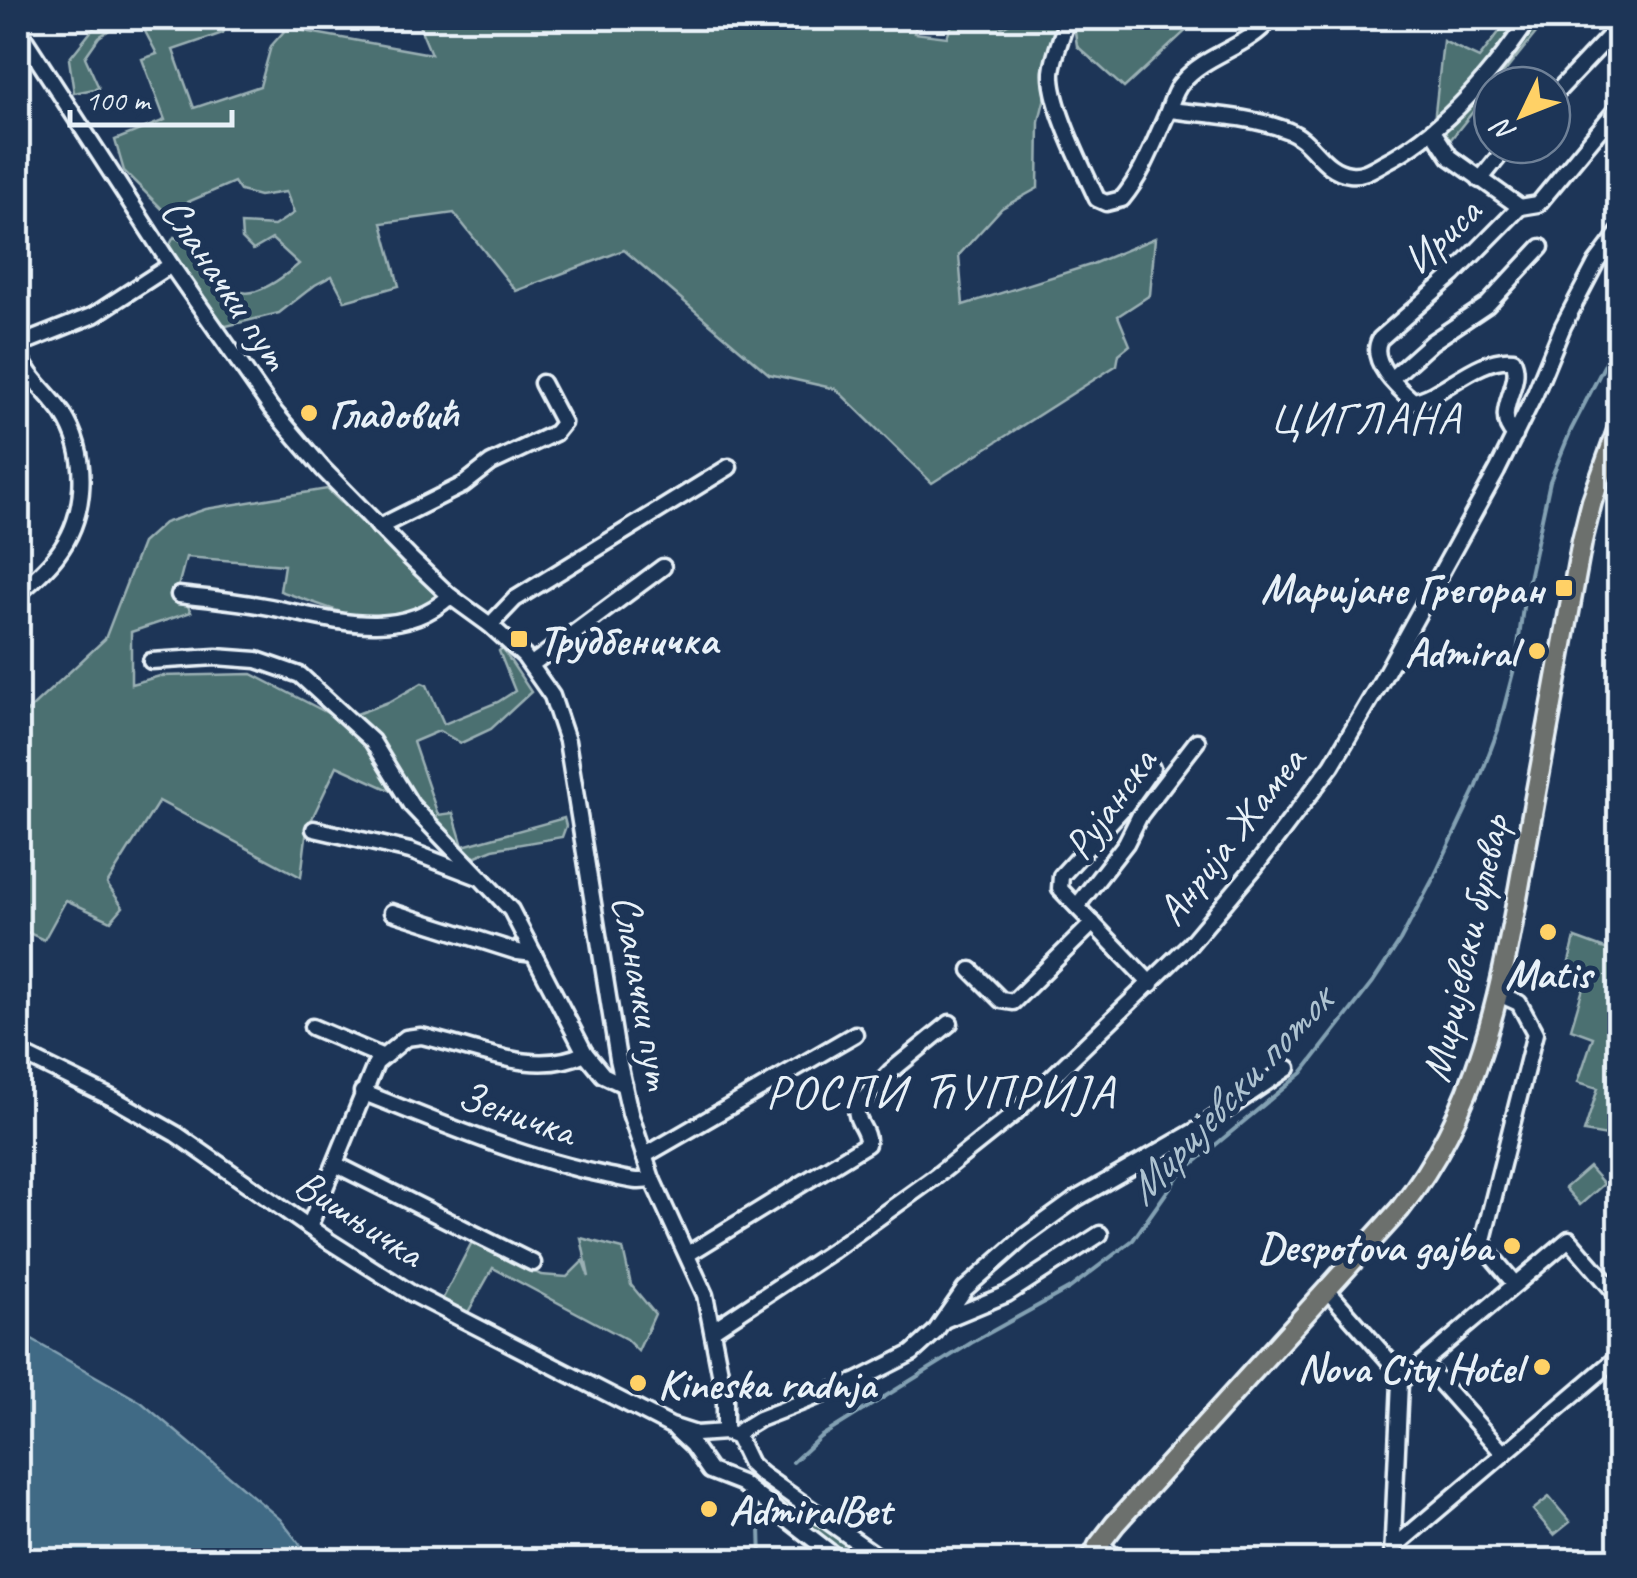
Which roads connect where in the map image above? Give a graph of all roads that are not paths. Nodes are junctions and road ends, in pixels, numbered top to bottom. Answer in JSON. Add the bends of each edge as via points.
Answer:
{"nodes":[{"id":1,"x":1066,"y":18,"type":"edge"},
{"id":2,"x":1271,"y":18,"type":"edge"},
{"id":3,"x":1530,"y":18,"type":"edge"},
{"id":4,"x":1620,"y":24,"type":"edge"},
{"id":5,"x":18,"y":30,"type":"edge"},
{"id":6,"x":32,"y":52,"type":"junction"},
{"id":7,"x":18,"y":62,"type":"edge"},
{"id":8,"x":1572,"y":76,"type":"edge"},
{"id":9,"x":1620,"y":105,"type":"edge"},
{"id":10,"x":1169,"y":110,"type":"junction"},
{"id":11,"x":1434,"y":132,"type":"junction"},
{"id":12,"x":1492,"y":165,"type":"edge"},
{"id":13,"x":1480,"y":180,"type":"junction"},
{"id":14,"x":1520,"y":207,"type":"junction"},
{"id":15,"x":1620,"y":231,"type":"edge"},
{"id":16,"x":1541,"y":247,"type":"dead end"},
{"id":17,"x":171,"y":266,"type":"junction"},
{"id":18,"x":18,"y":348,"type":"edge"},
{"id":19,"x":1392,"y":378,"type":"junction"},
{"id":20,"x":542,"y":384,"type":"dead end"},
{"id":21,"x":1620,"y":423,"type":"edge"},
{"id":22,"x":1514,"y":436,"type":"junction"},
{"id":23,"x":729,"y":467,"type":"dead end"},
{"id":24,"x":379,"y":527,"type":"junction"},
{"id":25,"x":663,"y":568,"type":"dead end"},
{"id":26,"x":18,"y":594,"type":"edge"},
{"id":27,"x":179,"y":595,"type":"dead end"},
{"id":28,"x":450,"y":596,"type":"junction"},
{"id":29,"x":490,"y":625,"type":"junction"},
{"id":30,"x":151,"y":661,"type":"dead end"},
{"id":31,"x":532,"y":664,"type":"junction"},
{"id":32,"x":1197,"y":742,"type":"dead end"},
{"id":33,"x":1152,"y":768,"type":"dead end"},
{"id":34,"x":314,"y":829,"type":"dead end"},
{"id":35,"x":480,"y":878,"type":"junction"},
{"id":36,"x":1078,"y":906,"type":"junction"},
{"id":37,"x":392,"y":912,"type":"dead end"},
{"id":38,"x":1094,"y":923,"type":"junction"},
{"id":39,"x":534,"y":954,"type":"junction"},
{"id":40,"x":971,"y":970,"type":"dead end"},
{"id":41,"x":1151,"y":984,"type":"junction"},
{"id":42,"x":1499,"y":994,"type":"junction"},
{"id":43,"x":950,"y":1023,"type":"dead end"},
{"id":44,"x":312,"y":1026,"type":"dead end"},
{"id":45,"x":855,"y":1034,"type":"dead end"},
{"id":46,"x":18,"y":1052,"type":"edge"},
{"id":47,"x":585,"y":1053,"type":"junction"},
{"id":48,"x":380,"y":1056,"type":"junction"},
{"id":49,"x":1288,"y":1068,"type":"dead end"},
{"id":50,"x":624,"y":1085,"type":"junction"},
{"id":51,"x":362,"y":1092,"type":"junction"},
{"id":52,"x":644,"y":1156,"type":"junction"},
{"id":53,"x":337,"y":1165,"type":"junction"},
{"id":54,"x":652,"y":1179,"type":"junction"},
{"id":55,"x":309,"y":1228,"type":"junction"},
{"id":56,"x":1100,"y":1234,"type":"dead end"},
{"id":57,"x":688,"y":1254,"type":"junction"},
{"id":58,"x":533,"y":1263,"type":"dead end"},
{"id":59,"x":1516,"y":1284,"type":"junction"},
{"id":60,"x":1327,"y":1290,"type":"junction"},
{"id":61,"x":1620,"y":1298,"type":"edge"},
{"id":62,"x":943,"y":1320,"type":"junction"},
{"id":63,"x":714,"y":1329,"type":"junction"},
{"id":64,"x":1620,"y":1355,"type":"edge"},
{"id":65,"x":1423,"y":1362,"type":"junction"},
{"id":66,"x":1400,"y":1382,"type":"junction"},
{"id":67,"x":671,"y":1426,"type":"junction"},
{"id":68,"x":725,"y":1434,"type":"junction"},
{"id":69,"x":745,"y":1453,"type":"junction"},
{"id":70,"x":1502,"y":1453,"type":"junction"},
{"id":71,"x":703,"y":1460,"type":"junction"},
{"id":72,"x":721,"y":1475,"type":"junction"},
{"id":73,"x":1096,"y":1550,"type":"edge"},
{"id":74,"x":1392,"y":1554,"type":"edge"},
{"id":75,"x":840,"y":1560,"type":"edge"},
{"id":76,"x":883,"y":1560,"type":"edge"},
{"id":77,"x":1077,"y":1560,"type":"edge"},
{"id":78,"x":1128,"y":1560,"type":"edge"}],
"edges":[{"from":1,"to":10,"type":"street","via":[[1053,87],[1097,199],[1116,202],[1127,193]]},
{"from":2,"to":10,"type":"street","via":[[1240,46],[1188,75]]},
{"from":3,"to":11,"type":"street"},
{"from":4,"to":8,"type":"street"},
{"from":5,"to":6,"type":"street","name":"Сланачки пут"},
{"from":6,"to":7,"type":"street"},
{"from":6,"to":17,"type":"street","name":"Сланачки пут"},
{"from":9,"to":14,"type":"street","name":"Ириса","via":[[1538,204]]},
{"from":10,"to":11,"type":"street","via":[[1289,130],[1329,166],[1353,175]]},
{"from":11,"to":13,"type":"street","via":[[1450,157]]},
{"from":12,"to":13,"type":"street"},
{"from":13,"to":14,"type":"street"},
{"from":14,"to":19,"type":"street","name":"Ириса","via":[[1380,339],[1375,353]]},
{"from":15,"to":22,"type":"street","name":"Анрија Жамеа","via":[[1563,326]]},
{"from":16,"to":19,"type":"street","via":[[1487,306]]},
{"from":17,"to":18,"type":"street","via":[[94,315]]},
{"from":17,"to":24,"type":"street","name":"Сланачки пут","via":[[278,418]]},
{"from":18,"to":26,"type":"street","via":[[30,377],[71,430],[82,471],[76,516],[57,555]]},
{"from":19,"to":22,"type":"street","via":[[1418,401],[1469,372],[1510,359],[1517,371],[1505,415]]},
{"from":20,"to":24,"type":"street","via":[[563,423],[555,433]]},
{"from":21,"to":42,"type":"main road","name":"Миријевски булевар","via":[[1582,541]]},
{"from":22,"to":41,"type":"street","name":"Анрија Жамеа","via":[[1332,765],[1255,867]]},
{"from":23,"to":29,"type":"street","via":[[514,599]]},
{"from":24,"to":28,"type":"street","name":"Сланачки пут"},
{"from":25,"to":31,"type":"street"},
{"from":27,"to":28,"type":"street","via":[[360,625],[394,622]]},
{"from":28,"to":29,"type":"street","name":"Сланачки пут"},
{"from":29,"to":31,"type":"street","name":"Сланачки пут"},
{"from":30,"to":35,"type":"street","via":[[258,660],[300,676],[372,741],[412,805]]},
{"from":31,"to":50,"type":"street","name":"Сланачки пут","via":[[562,720]]},
{"from":32,"to":36,"type":"street","name":"Рујанска"},
{"from":33,"to":36,"type":"street","via":[[1061,876],[1060,889]]},
{"from":34,"to":35,"type":"street","via":[[410,851]]},
{"from":35,"to":39,"type":"street","via":[[512,910]]},
{"from":36,"to":38,"type":"street"},
{"from":37,"to":39,"type":"street"},
{"from":38,"to":40,"type":"street","via":[[1012,1002]]},
{"from":38,"to":41,"type":"street"},
{"from":39,"to":47,"type":"street"},
{"from":41,"to":63,"type":"street","name":"Анрија Жамеа","via":[[972,1148]]},
{"from":42,"to":59,"type":"street","via":[[1519,1003],[1535,1033],[1483,1240]]},
{"from":42,"to":60,"type":"main road","name":"Миријевски булевар","via":[[1474,1079],[1442,1146],[1400,1209]]},
{"from":43,"to":57,"type":"street","via":[[857,1106],[866,1144]]},
{"from":44,"to":48,"type":"street"},
{"from":45,"to":52,"type":"street"},
{"from":46,"to":55,"type":"street","name":"Вишњичка","via":[[176,1134]]},
{"from":47,"to":48,"type":"street","via":[[534,1062],[414,1036]]},
{"from":47,"to":50,"type":"street","via":[[603,1075]]},
{"from":48,"to":51,"type":"street"},
{"from":49,"to":62,"type":"street","via":[[1054,1214],[965,1289]]},
{"from":50,"to":52,"type":"street","name":"Сланачки пут"},
{"from":51,"to":53,"type":"street"},
{"from":51,"to":54,"type":"street","name":"Зеничка","via":[[574,1169]]},
{"from":52,"to":54,"type":"street","name":"Сланачки пут"},
{"from":53,"to":55,"type":"street"},
{"from":53,"to":58,"type":"street"},
{"from":54,"to":57,"type":"street","name":"Сланачки пут"},
{"from":55,"to":67,"type":"street","name":"Вишњичка","via":[[428,1303]]},
{"from":56,"to":62,"type":"street","via":[[1008,1294]]},
{"from":57,"to":63,"type":"street","name":"Сланачки пут"},
{"from":59,"to":61,"type":"street","via":[[1568,1239]]},
{"from":59,"to":65,"type":"street"},
{"from":60,"to":66,"type":"street"},
{"from":60,"to":73,"type":"main road","name":"Миријевски булевар"},
{"from":62,"to":68,"type":"street","via":[[903,1358]]},
{"from":63,"to":68,"type":"street","name":"Сланачки пут"},
{"from":64,"to":70,"type":"street"},
{"from":65,"to":66,"type":"street"},
{"from":65,"to":70,"type":"street"},
{"from":66,"to":74,"type":"street"},
{"from":67,"to":68,"type":"street","name":"Вишњичка"},
{"from":67,"to":71,"type":"street","name":"Вишњичка"},
{"from":68,"to":69,"type":"street"},
{"from":68,"to":71,"type":"street","via":[[704,1443]]},
{"from":69,"to":72,"type":"street","via":[[738,1470]]},
{"from":69,"to":76,"type":"street","via":[[760,1474]]},
{"from":70,"to":74,"type":"street"},
{"from":71,"to":72,"type":"street","name":"Вишњичка"},
{"from":72,"to":75,"type":"street","name":"Вишњичка","via":[[741,1483]]},
{"from":73,"to":77,"type":"main road","name":"Миријевски булевар"},
{"from":73,"to":78,"type":"street"}]}
